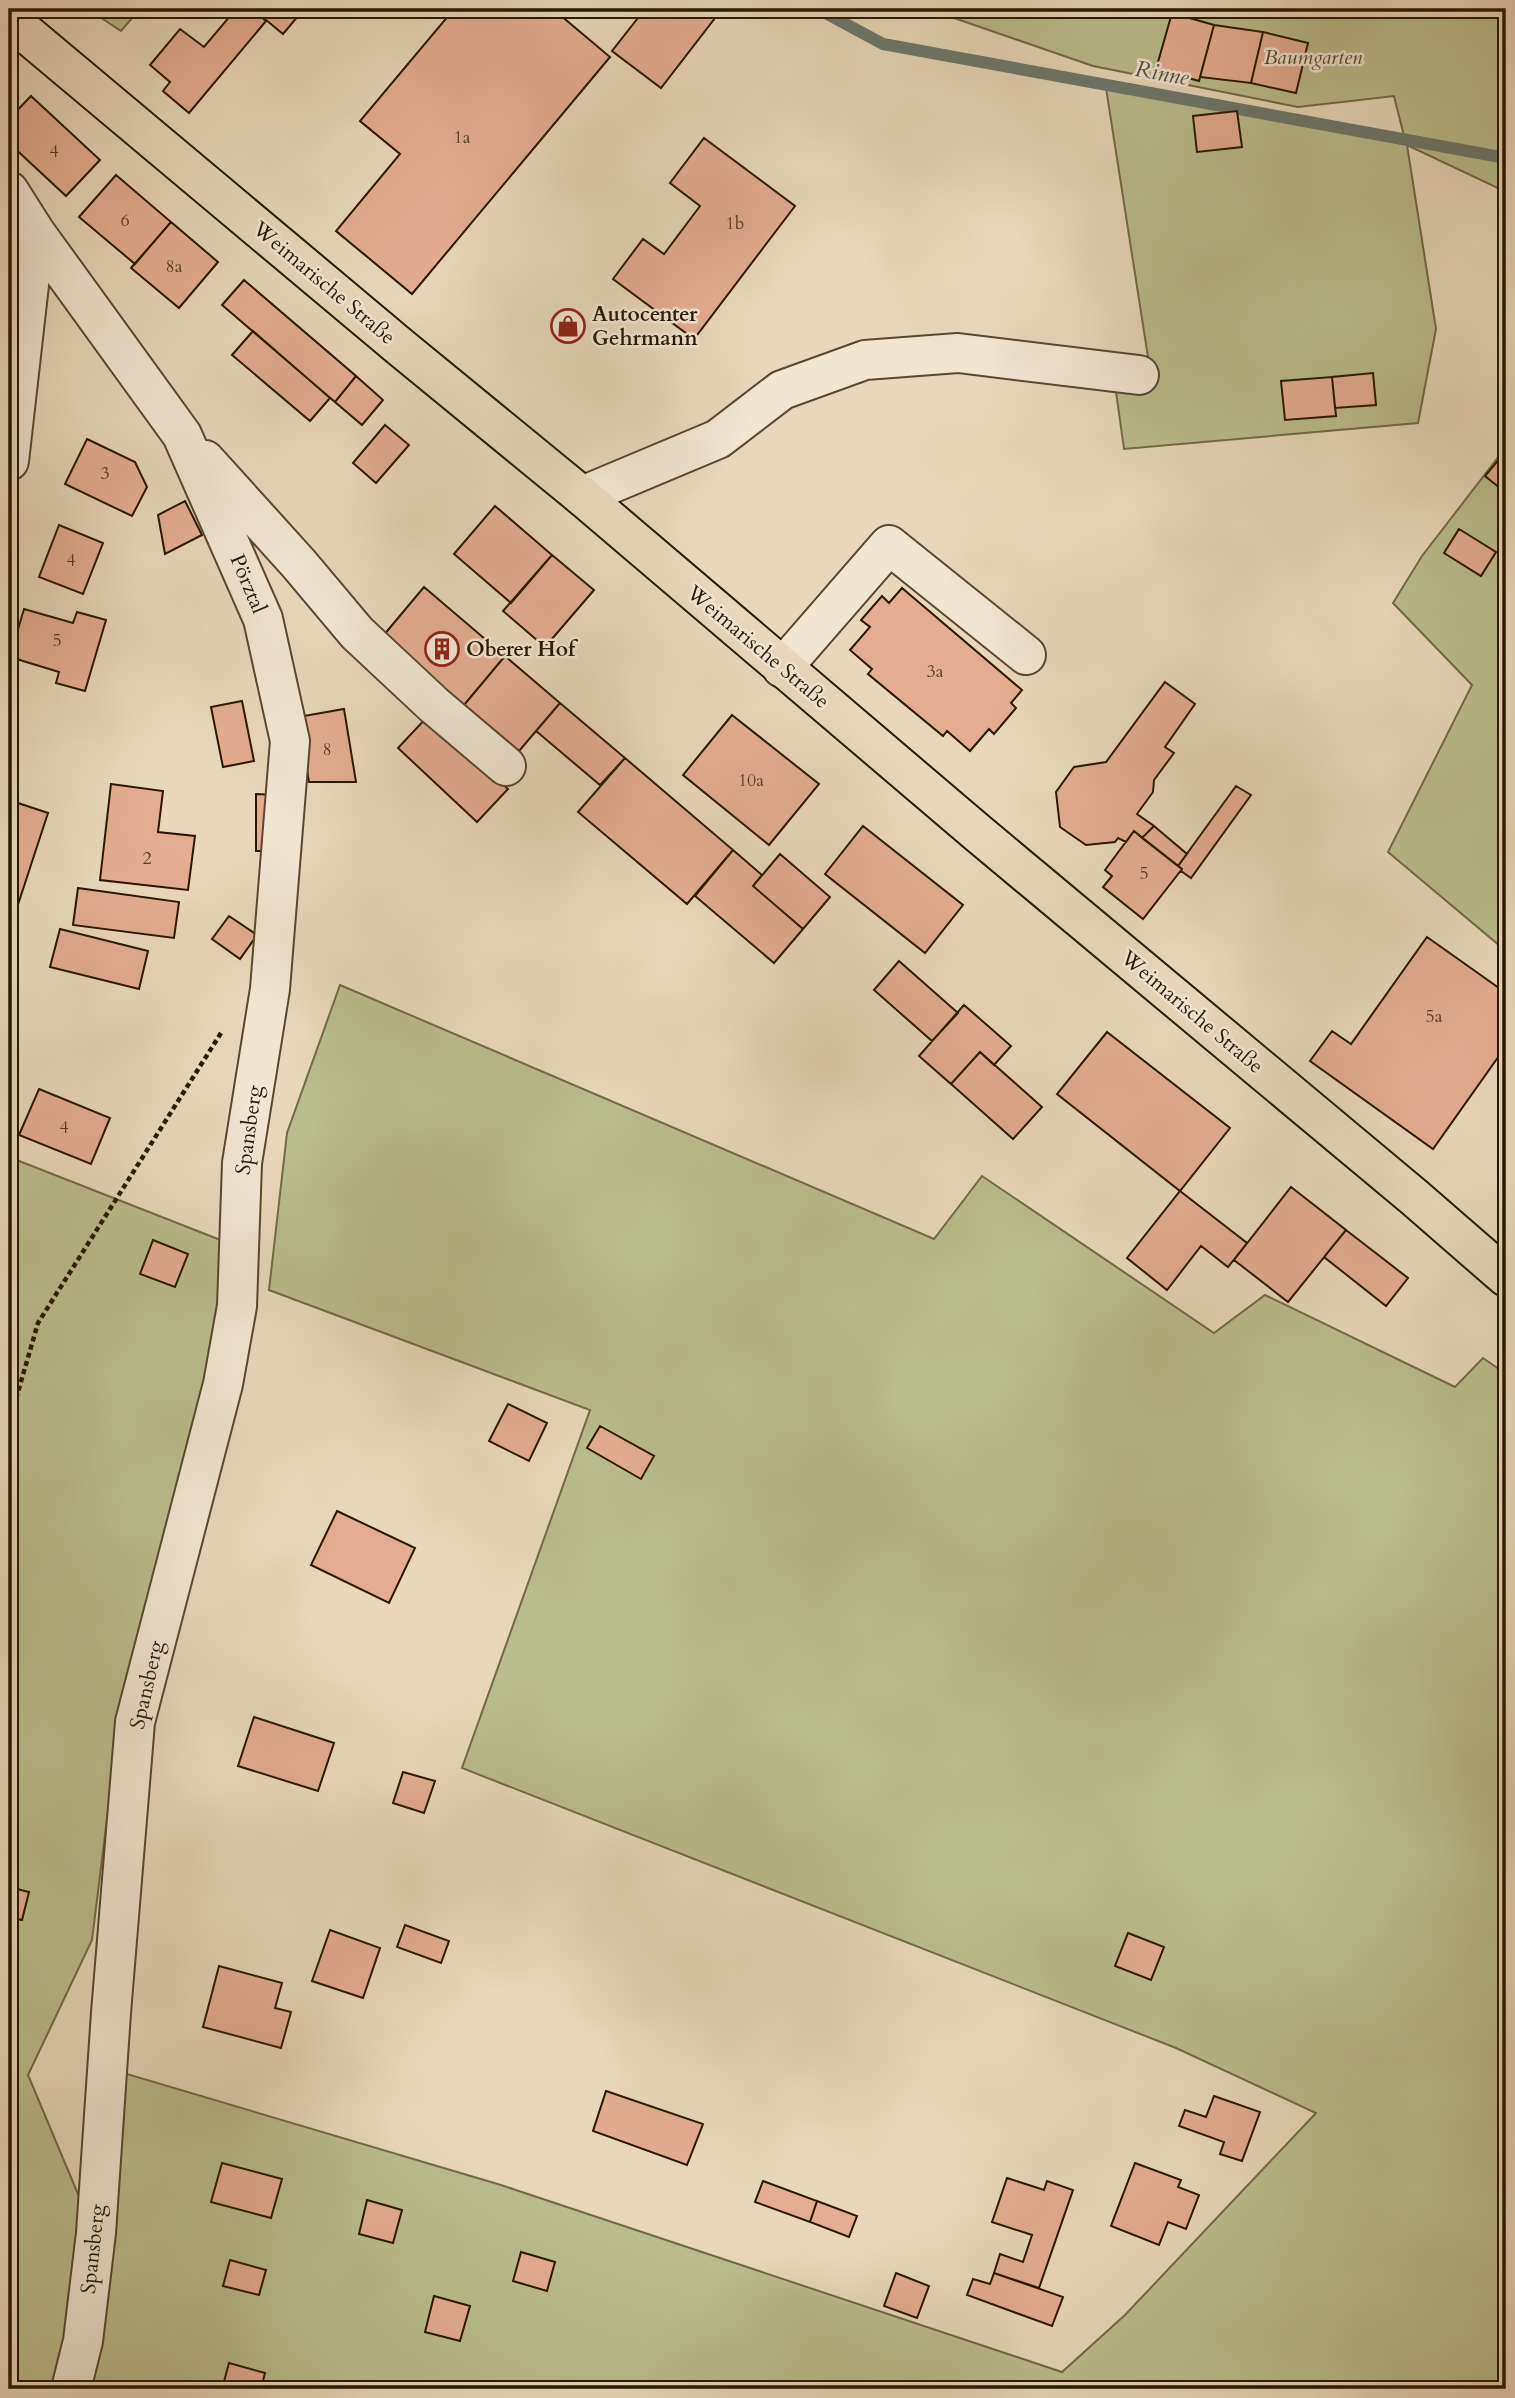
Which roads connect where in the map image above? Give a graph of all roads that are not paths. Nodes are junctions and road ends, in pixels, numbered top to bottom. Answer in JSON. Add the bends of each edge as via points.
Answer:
{"nodes":[{"id":1,"x":9,"y":19,"type":"edge"},
{"id":2,"x":9,"y":191,"type":"edge"},
{"id":3,"x":36,"y":232,"type":"junction"},
{"id":4,"x":1139,"y":375,"type":"dead end"},
{"id":5,"x":182,"y":435,"type":"junction"},
{"id":6,"x":9,"y":461,"type":"edge"},
{"id":7,"x":582,"y":496,"type":"junction"},
{"id":8,"x":1026,"y":655,"type":"dead end"},
{"id":9,"x":782,"y":668,"type":"junction"},
{"id":10,"x":506,"y":766,"type":"dead end"},
{"id":11,"x":270,"y":989,"type":"joint"},
{"id":12,"x":1506,"y":1277,"type":"edge"},
{"id":13,"x":71,"y":2389,"type":"edge"}],
"edges":[{"from":1,"to":7,"type":"main road","name":"Weimarische Straße"},
{"from":2,"to":3,"type":"street","name":"Pörztal"},
{"from":3,"to":5,"type":"street","name":"Pörztal"},
{"from":3,"to":6,"type":"street"},
{"from":4,"to":7,"type":"street","via":[[958,353],[865,360],[782,390],[718,439]]},
{"from":5,"to":10,"type":"street","via":[[358,633]]},
{"from":5,"to":11,"type":"street","name":"Pörztal","via":[[264,619],[290,741]]},
{"from":7,"to":9,"type":"main road","name":"Weimarische Straße"},
{"from":8,"to":9,"type":"street","via":[[890,545]]},
{"from":9,"to":12,"type":"main road","name":"Weimarische Straße"},
{"from":11,"to":13,"type":"street","name":"Spansberg","via":[[242,1163],[237,1306],[223,1384],[135,1722],[96,2233],[83,2341]]}]}
